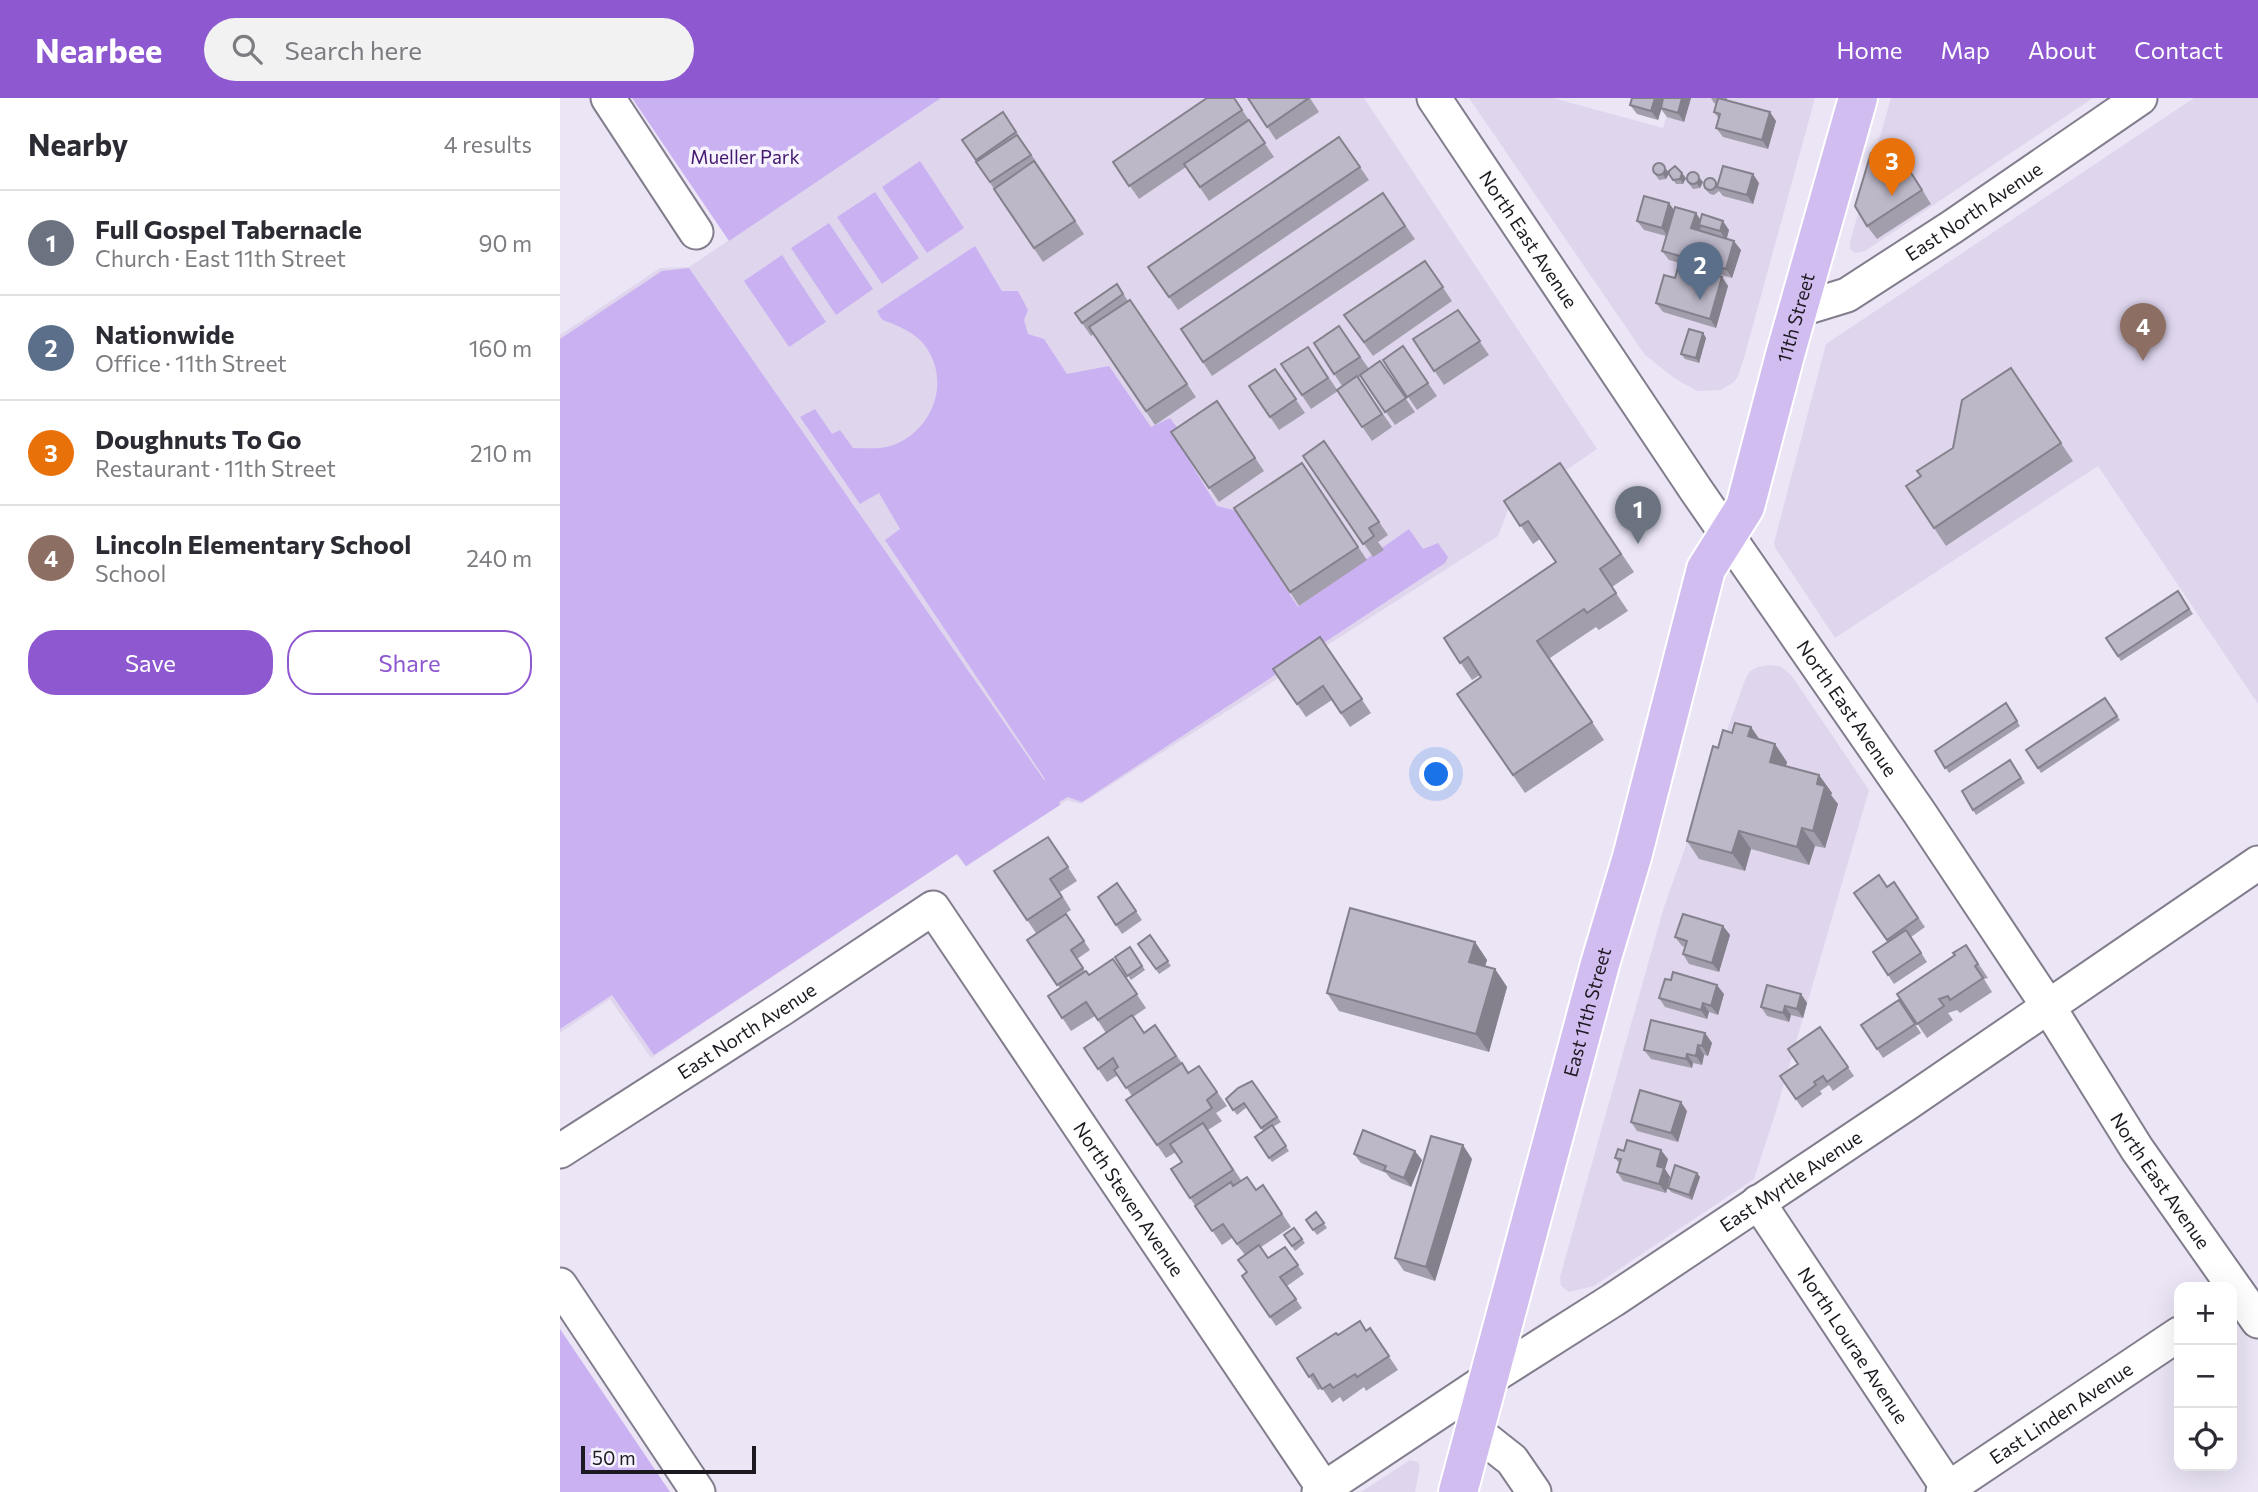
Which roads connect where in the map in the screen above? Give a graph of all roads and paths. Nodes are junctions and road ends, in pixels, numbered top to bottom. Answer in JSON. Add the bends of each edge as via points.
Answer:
{"nodes":[{"id":1,"x":608,"y":98,"type":"edge"},
{"id":2,"x":1433,"y":98,"type":"edge"},
{"id":3,"x":1858,"y":98,"type":"edge"},
{"id":4,"x":2140,"y":98,"type":"edge"},
{"id":5,"x":696,"y":232,"type":"dead end"},
{"id":6,"x":1798,"y":310,"type":"junction"},
{"id":7,"x":1727,"y":536,"type":"junction"},
{"id":8,"x":2258,"y":863,"type":"edge"},
{"id":9,"x":933,"y":908,"type":"joint"},
{"id":10,"x":2048,"y":1006,"type":"junction"},
{"id":11,"x":560,"y":1151,"type":"edge"},
{"id":12,"x":1758,"y":1202,"type":"junction"},
{"id":13,"x":560,"y":1285,"type":"edge"},
{"id":14,"x":2243,"y":1291,"type":"edge"},
{"id":15,"x":2258,"y":1321,"type":"edge"},
{"id":16,"x":2174,"y":1337,"type":"edge"},
{"id":17,"x":1487,"y":1380,"type":"junction"},
{"id":18,"x":1474,"y":1430,"type":"junction"},
{"id":19,"x":1322,"y":1490,"type":"edge"},
{"id":20,"x":1946,"y":1490,"type":"edge"},
{"id":21,"x":698,"y":1492,"type":"edge"},
{"id":22,"x":1458,"y":1492,"type":"edge"},
{"id":23,"x":1534,"y":1492,"type":"edge"}],
"edges":[{"from":1,"to":5,"type":"street"},
{"from":2,"to":7,"type":"street","name":"North East Avenue"},
{"from":3,"to":6,"type":"main road","name":"11th Street"},
{"from":4,"to":6,"type":"street","name":"East North Avenue","via":[[1847,295]]},
{"from":6,"to":7,"type":"main road","name":"11th Street","via":[[1745,507]]},
{"from":7,"to":10,"type":"street","name":"North East Avenue"},
{"from":7,"to":17,"type":"main road","name":"East 11th Street","via":[[1706,569],[1632,857]]},
{"from":8,"to":10,"type":"street","name":"East Myrtle Avenue"},
{"from":9,"to":11,"type":"street","name":"East North Avenue"},
{"from":9,"to":19,"type":"street","name":"North Steven Avenue"},
{"from":10,"to":12,"type":"street","name":"East Myrtle Avenue"},
{"from":10,"to":14,"type":"street","name":"North East Avenue","via":[[2137,1149]]},
{"from":12,"to":17,"type":"street","name":"East Myrtle Avenue"},
{"from":12,"to":20,"type":"street","name":"North Lourae Avenue"},
{"from":13,"to":21,"type":"street"},
{"from":14,"to":15,"type":"street","name":"North East Avenue"},
{"from":16,"to":20,"type":"street","name":"East Linden Avenue"},
{"from":17,"to":18,"type":"main road","name":"East 11th Street"},
{"from":17,"to":19,"type":"street","name":"East Myrtle Avenue"},
{"from":18,"to":22,"type":"main road","name":"East 11th Street"},
{"from":18,"to":23,"type":"street","via":[[1512,1460]]}]}
